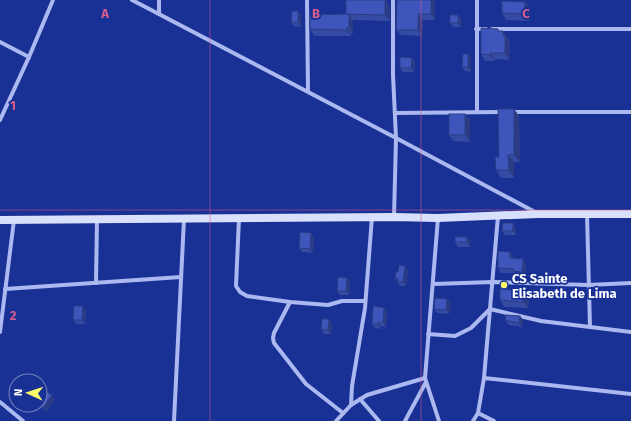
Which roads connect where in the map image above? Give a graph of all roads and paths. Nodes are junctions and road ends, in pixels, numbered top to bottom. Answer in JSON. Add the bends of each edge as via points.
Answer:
{"nodes":[{"id":1,"x":52,"y":0,"type":"edge"},
{"id":2,"x":132,"y":0,"type":"edge"},
{"id":3,"x":159,"y":0,"type":"edge"},
{"id":4,"x":307,"y":0,"type":"edge"},
{"id":5,"x":392,"y":0,"type":"edge"},
{"id":6,"x":477,"y":0,"type":"edge"},
{"id":7,"x":159,"y":13,"type":"junction"},
{"id":8,"x":476,"y":29,"type":"junction"},
{"id":9,"x":631,"y":29,"type":"edge"},
{"id":10,"x":0,"y":42,"type":"edge"},
{"id":11,"x":29,"y":57,"type":"junction"},
{"id":12,"x":308,"y":91,"type":"junction"},
{"id":13,"x":395,"y":112,"type":"junction"},
{"id":14,"x":477,"y":112,"type":"junction"},
{"id":15,"x":631,"y":112,"type":"edge"},
{"id":16,"x":0,"y":120,"type":"edge"},
{"id":17,"x":396,"y":138,"type":"junction"},
{"id":18,"x":538,"y":214,"type":"junction"},
{"id":19,"x":586,"y":214,"type":"junction"},
{"id":20,"x":631,"y":214,"type":"edge"},
{"id":21,"x":498,"y":215,"type":"junction"},
{"id":22,"x":372,"y":217,"type":"junction"},
{"id":23,"x":394,"y":217,"type":"junction"},
{"id":24,"x":184,"y":218,"type":"junction"},
{"id":25,"x":239,"y":218,"type":"junction"},
{"id":26,"x":438,"y":218,"type":"junction"},
{"id":27,"x":14,"y":219,"type":"junction"},
{"id":28,"x":0,"y":220,"type":"edge"},
{"id":29,"x":97,"y":220,"type":"junction"},
{"id":30,"x":181,"y":277,"type":"junction"},
{"id":31,"x":493,"y":282,"type":"junction"},
{"id":32,"x":96,"y":283,"type":"junction"},
{"id":33,"x":631,"y":283,"type":"edge"},
{"id":34,"x":433,"y":284,"type":"junction"},
{"id":35,"x":588,"y":285,"type":"junction"},
{"id":36,"x":6,"y":289,"type":"junction"},
{"id":37,"x":366,"y":301,"type":"junction"},
{"id":38,"x":290,"y":302,"type":"junction"},
{"id":39,"x":490,"y":309,"type":"junction"},
{"id":40,"x":1,"y":311,"type":"edge"},
{"id":41,"x":590,"y":327,"type":"junction"},
{"id":42,"x":0,"y":332,"type":"edge"},
{"id":43,"x":631,"y":332,"type":"edge"},
{"id":44,"x":428,"y":334,"type":"junction"},
{"id":45,"x":484,"y":378,"type":"junction"},
{"id":46,"x":425,"y":380,"type":"junction"},
{"id":47,"x":631,"y":394,"type":"edge"},
{"id":48,"x":360,"y":399,"type":"junction"},
{"id":49,"x":0,"y":402,"type":"edge"},
{"id":50,"x":351,"y":405,"type":"junction"},
{"id":51,"x":344,"y":413,"type":"junction"},
{"id":52,"x":478,"y":413,"type":"junction"},
{"id":53,"x":23,"y":421,"type":"edge"},
{"id":54,"x":174,"y":421,"type":"edge"},
{"id":55,"x":336,"y":421,"type":"edge"},
{"id":56,"x":379,"y":421,"type":"edge"},
{"id":57,"x":405,"y":421,"type":"edge"},
{"id":58,"x":439,"y":421,"type":"edge"},
{"id":59,"x":473,"y":421,"type":"edge"},
{"id":60,"x":494,"y":421,"type":"edge"}],
"edges":[{"from":1,"to":11,"type":"street"},
{"from":2,"to":7,"type":"street"},
{"from":3,"to":7,"type":"street"},
{"from":4,"to":12,"type":"street"},
{"from":5,"to":13,"type":"street"},
{"from":6,"to":8,"type":"street"},
{"from":7,"to":12,"type":"street"},
{"from":8,"to":9,"type":"street"},
{"from":8,"to":14,"type":"street"},
{"from":10,"to":11,"type":"street"},
{"from":11,"to":16,"type":"street"},
{"from":12,"to":17,"type":"street"},
{"from":13,"to":14,"type":"street"},
{"from":13,"to":17,"type":"street"},
{"from":14,"to":15,"type":"street"},
{"from":17,"to":18,"type":"street"},
{"from":17,"to":23,"type":"street"},
{"from":18,"to":19,"type":"street"},
{"from":18,"to":21,"type":"street"},
{"from":19,"to":20,"type":"street"},
{"from":19,"to":35,"type":"street"},
{"from":21,"to":26,"type":"street"},
{"from":21,"to":31,"type":"street"},
{"from":22,"to":23,"type":"street"},
{"from":22,"to":25,"type":"street"},
{"from":22,"to":37,"type":"street"},
{"from":23,"to":26,"type":"street"},
{"from":24,"to":25,"type":"street"},
{"from":24,"to":29,"type":"street"},
{"from":24,"to":30,"type":"street"},
{"from":25,"to":38,"type":"street","via":[[236,286],[240,292],[248,296]]},
{"from":26,"to":34,"type":"street"},
{"from":27,"to":28,"type":"street"},
{"from":27,"to":29,"type":"street"},
{"from":27,"to":36,"type":"street"},
{"from":29,"to":32,"type":"street"},
{"from":30,"to":32,"type":"street"},
{"from":30,"to":54,"type":"street"},
{"from":31,"to":34,"type":"street"},
{"from":31,"to":35,"type":"street"},
{"from":31,"to":39,"type":"street"},
{"from":32,"to":36,"type":"street"},
{"from":33,"to":35,"type":"street"},
{"from":34,"to":44,"type":"street"},
{"from":35,"to":41,"type":"street"},
{"from":36,"to":40,"type":"street"},
{"from":37,"to":38,"type":"street","via":[[342,301],[328,305]]},
{"from":37,"to":50,"type":"street"},
{"from":38,"to":51,"type":"street","via":[[274,333],[274,343],[306,384]]},
{"from":39,"to":41,"type":"street","via":[[541,321]]},
{"from":39,"to":44,"type":"street","via":[[464,333],[455,336]]},
{"from":39,"to":45,"type":"street"},
{"from":40,"to":42,"type":"street"},
{"from":41,"to":43,"type":"street"},
{"from":44,"to":46,"type":"street"},
{"from":45,"to":47,"type":"street"},
{"from":45,"to":52,"type":"street"},
{"from":46,"to":48,"type":"street","via":[[367,394]]},
{"from":46,"to":57,"type":"street"},
{"from":46,"to":58,"type":"street"},
{"from":48,"to":50,"type":"street"},
{"from":48,"to":56,"type":"street"},
{"from":49,"to":53,"type":"street"},
{"from":50,"to":51,"type":"street"},
{"from":51,"to":55,"type":"street"},
{"from":52,"to":59,"type":"street"},
{"from":52,"to":60,"type":"street"}]}
